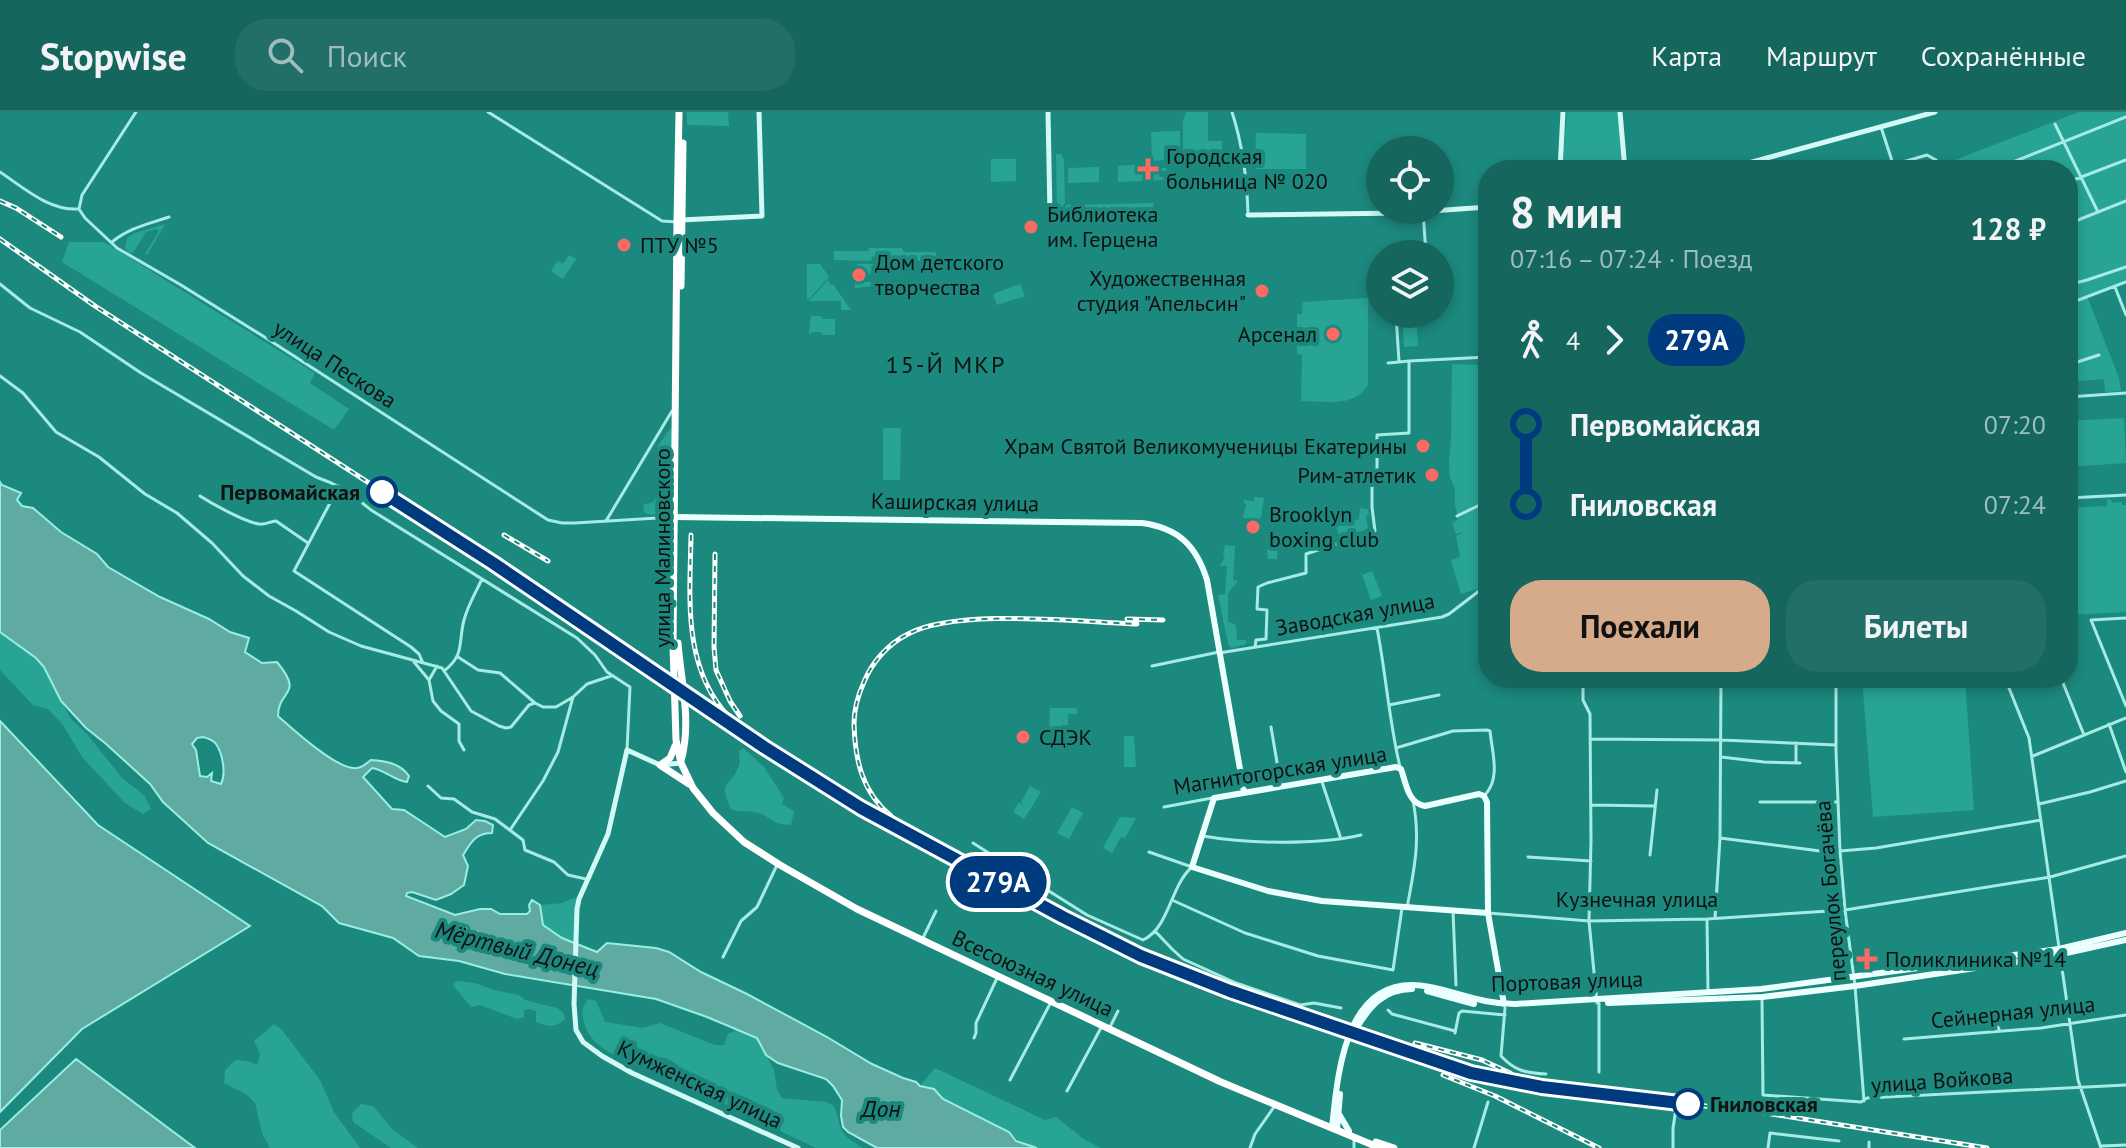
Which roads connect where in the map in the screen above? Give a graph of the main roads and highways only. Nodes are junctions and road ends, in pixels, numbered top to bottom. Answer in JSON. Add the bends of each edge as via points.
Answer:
{"nodes":[{"id":1,"x":682,"y":112,"type":"edge"},
{"id":2,"x":679,"y":221,"type":"junction"},
{"id":3,"x":677,"y":517,"type":"junction"},
{"id":4,"x":676,"y":740,"type":"junction"},
{"id":5,"x":681,"y":763,"type":"junction"},
{"id":6,"x":693,"y":788,"type":"junction"},
{"id":7,"x":1244,"y":792,"type":"junction"},
{"id":8,"x":1192,"y":867,"type":"joint"},
{"id":9,"x":1488,"y":913,"type":"junction"},
{"id":10,"x":2126,"y":933,"type":"edge"},
{"id":11,"x":2126,"y":940,"type":"edge"},
{"id":12,"x":2060,"y":952,"type":"junction"},
{"id":13,"x":1854,"y":982,"type":"junction"},
{"id":14,"x":1597,"y":1002,"type":"junction"},
{"id":15,"x":1505,"y":1009,"type":"junction"},
{"id":16,"x":1336,"y":1110,"type":"junction"},
{"id":17,"x":1321,"y":1122,"type":"junction"},
{"id":18,"x":1335,"y":1127,"type":"junction"},
{"id":19,"x":1352,"y":1134,"type":"junction"},
{"id":20,"x":1380,"y":1148,"type":"edge"},
{"id":21,"x":1394,"y":1148,"type":"edge"}],
"edges":[{"from":1,"to":2,"type":"highway","name":"улица Малиновского"},
{"from":2,"to":3,"type":"highway","name":"улица Малиновского"},
{"from":2,"to":3,"type":"highway","name":"улица Малиновского"},
{"from":3,"to":4,"type":"highway","name":"улица Малиновского"},
{"from":3,"to":5,"type":"highway","name":"улица Малиновского","via":[[678,645],[686,724]]},
{"from":3,"to":7,"type":"main road","name":"Каширская улица","via":[[1141,522],[1174,531],[1199,559],[1207,580]]},
{"from":4,"to":5,"type":"highway","name":"улица Малиновского"},
{"from":4,"to":6,"type":"highway","via":[[673,755],[660,765]]},
{"from":5,"to":6,"type":"highway","name":"Всесоюзная улица"},
{"from":6,"to":17,"type":"highway","name":"Всесоюзная улица","via":[[744,842],[846,903],[1221,1082]]},
{"from":7,"to":8,"type":"main road","name":"Магнитогорская улица","via":[[1214,798]]},
{"from":7,"to":9,"type":"main road","name":"Магнитогорская улица","via":[[1396,767],[1418,805],[1484,796]]},
{"from":8,"to":9,"type":"main road","name":"Кузнечная улица","via":[[1322,901]]},
{"from":9,"to":15,"type":"main road"},
{"from":10,"to":12,"type":"main road","name":"Портовая улица"},
{"from":11,"to":12,"type":"main road","name":"Портовая улица"},
{"from":12,"to":13,"type":"main road","name":"Портовая улица"},
{"from":13,"to":14,"type":"main road","name":"Портовая улица"},
{"from":13,"to":14,"type":"main road","name":"Портовая улица","via":[[1762,997]]},
{"from":14,"to":15,"type":"main road","name":"Портовая улица"},
{"from":15,"to":16,"type":"main road","name":"Портовая улица","via":[[1429,987],[1406,984],[1382,992],[1366,1005],[1352,1029],[1339,1074]]},
{"from":16,"to":17,"type":"main road"},
{"from":16,"to":18,"type":"main road","name":"Портовая улица"},
{"from":16,"to":19,"type":"main road"},
{"from":17,"to":18,"type":"highway","name":"Всесоюзная улица"},
{"from":18,"to":19,"type":"highway","name":"Всесоюзная улица"},
{"from":19,"to":20,"type":"highway","name":"Всесоюзная улица"},
{"from":19,"to":21,"type":"highway","name":"Всесоюзная улица"}]}
